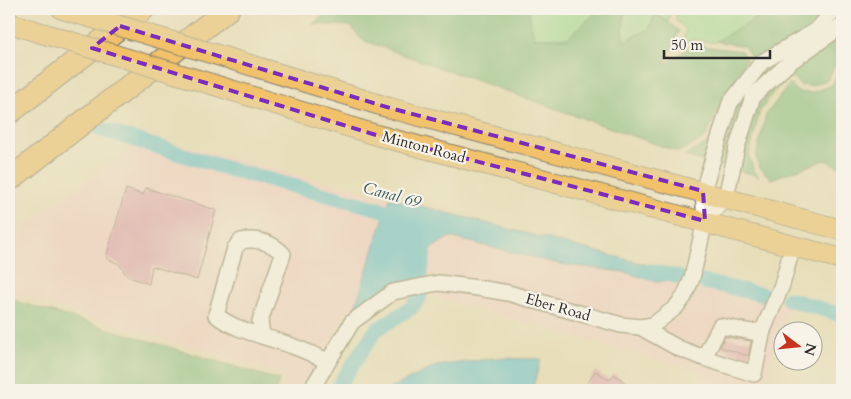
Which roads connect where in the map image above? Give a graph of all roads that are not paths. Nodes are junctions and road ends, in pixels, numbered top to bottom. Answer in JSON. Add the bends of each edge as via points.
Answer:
{"nodes":[{"id":1,"x":143,"y":9,"type":"edge"},
{"id":2,"x":228,"y":9,"type":"edge"},
{"id":3,"x":835,"y":9,"type":"edge"},
{"id":4,"x":69,"y":11,"type":"edge"},
{"id":5,"x":9,"y":23,"type":"edge"},
{"id":6,"x":842,"y":26,"type":"edge"},
{"id":7,"x":786,"y":56,"type":"junction"},
{"id":8,"x":9,"y":113,"type":"edge"},
{"id":9,"x":9,"y":180,"type":"edge"},
{"id":10,"x":703,"y":191,"type":"junction"},
{"id":11,"x":726,"y":198,"type":"junction"},
{"id":12,"x":705,"y":221,"type":"junction"},
{"id":13,"x":842,"y":230,"type":"edge"},
{"id":14,"x":793,"y":245,"type":"junction"},
{"id":15,"x":842,"y":259,"type":"edge"},
{"id":16,"x":640,"y":327,"type":"junction"},
{"id":17,"x":763,"y":330,"type":"junction"},
{"id":18,"x":262,"y":336,"type":"junction"},
{"id":19,"x":704,"y":358,"type":"junction"},
{"id":20,"x":328,"y":361,"type":"junction"},
{"id":21,"x":311,"y":390,"type":"edge"}],
"edges":[{"from":1,"to":8,"type":"highway"},
{"from":2,"to":9,"type":"highway"},
{"from":3,"to":7,"type":"street"},
{"from":4,"to":10,"type":"main road","name":"Minton Road","bridge":true,"via":[[390,108]]},
{"from":5,"to":12,"type":"main road","name":"Minton Road","bridge":true,"via":[[376,135]]},
{"from":6,"to":7,"type":"street"},
{"from":7,"to":10,"type":"street","via":[[762,62],[730,103]]},
{"from":7,"to":11,"type":"street","via":[[753,96]]},
{"from":10,"to":11,"type":"main road","name":"Minton Road"},
{"from":10,"to":12,"type":"street","name":"Eber Road"},
{"from":11,"to":12,"type":"street","name":"Eber Road"},
{"from":11,"to":13,"type":"main road","name":"Minton Road"},
{"from":12,"to":14,"type":"main road","name":"Minton Road"},
{"from":12,"to":16,"type":"street","name":"Eber Road","via":[[692,278],[684,297],[676,308],[654,325]]},
{"from":14,"to":15,"type":"main road","name":"Minton Road"},
{"from":14,"to":17,"type":"street","via":[[782,285]]},
{"from":16,"to":19,"type":"street"},
{"from":16,"to":20,"type":"street","name":"Eber Road","via":[[621,325],[508,293],[438,284],[393,292],[352,322]]},
{"from":17,"to":19,"type":"street","via":[[752,332],[720,326]]},
{"from":17,"to":19,"type":"street","via":[[754,374]]},
{"from":18,"to":18,"type":"street","via":[[260,321],[282,254],[267,243],[241,240],[231,259],[216,315],[225,322]]},
{"from":18,"to":20,"type":"street"},
{"from":20,"to":21,"type":"street"}]}
